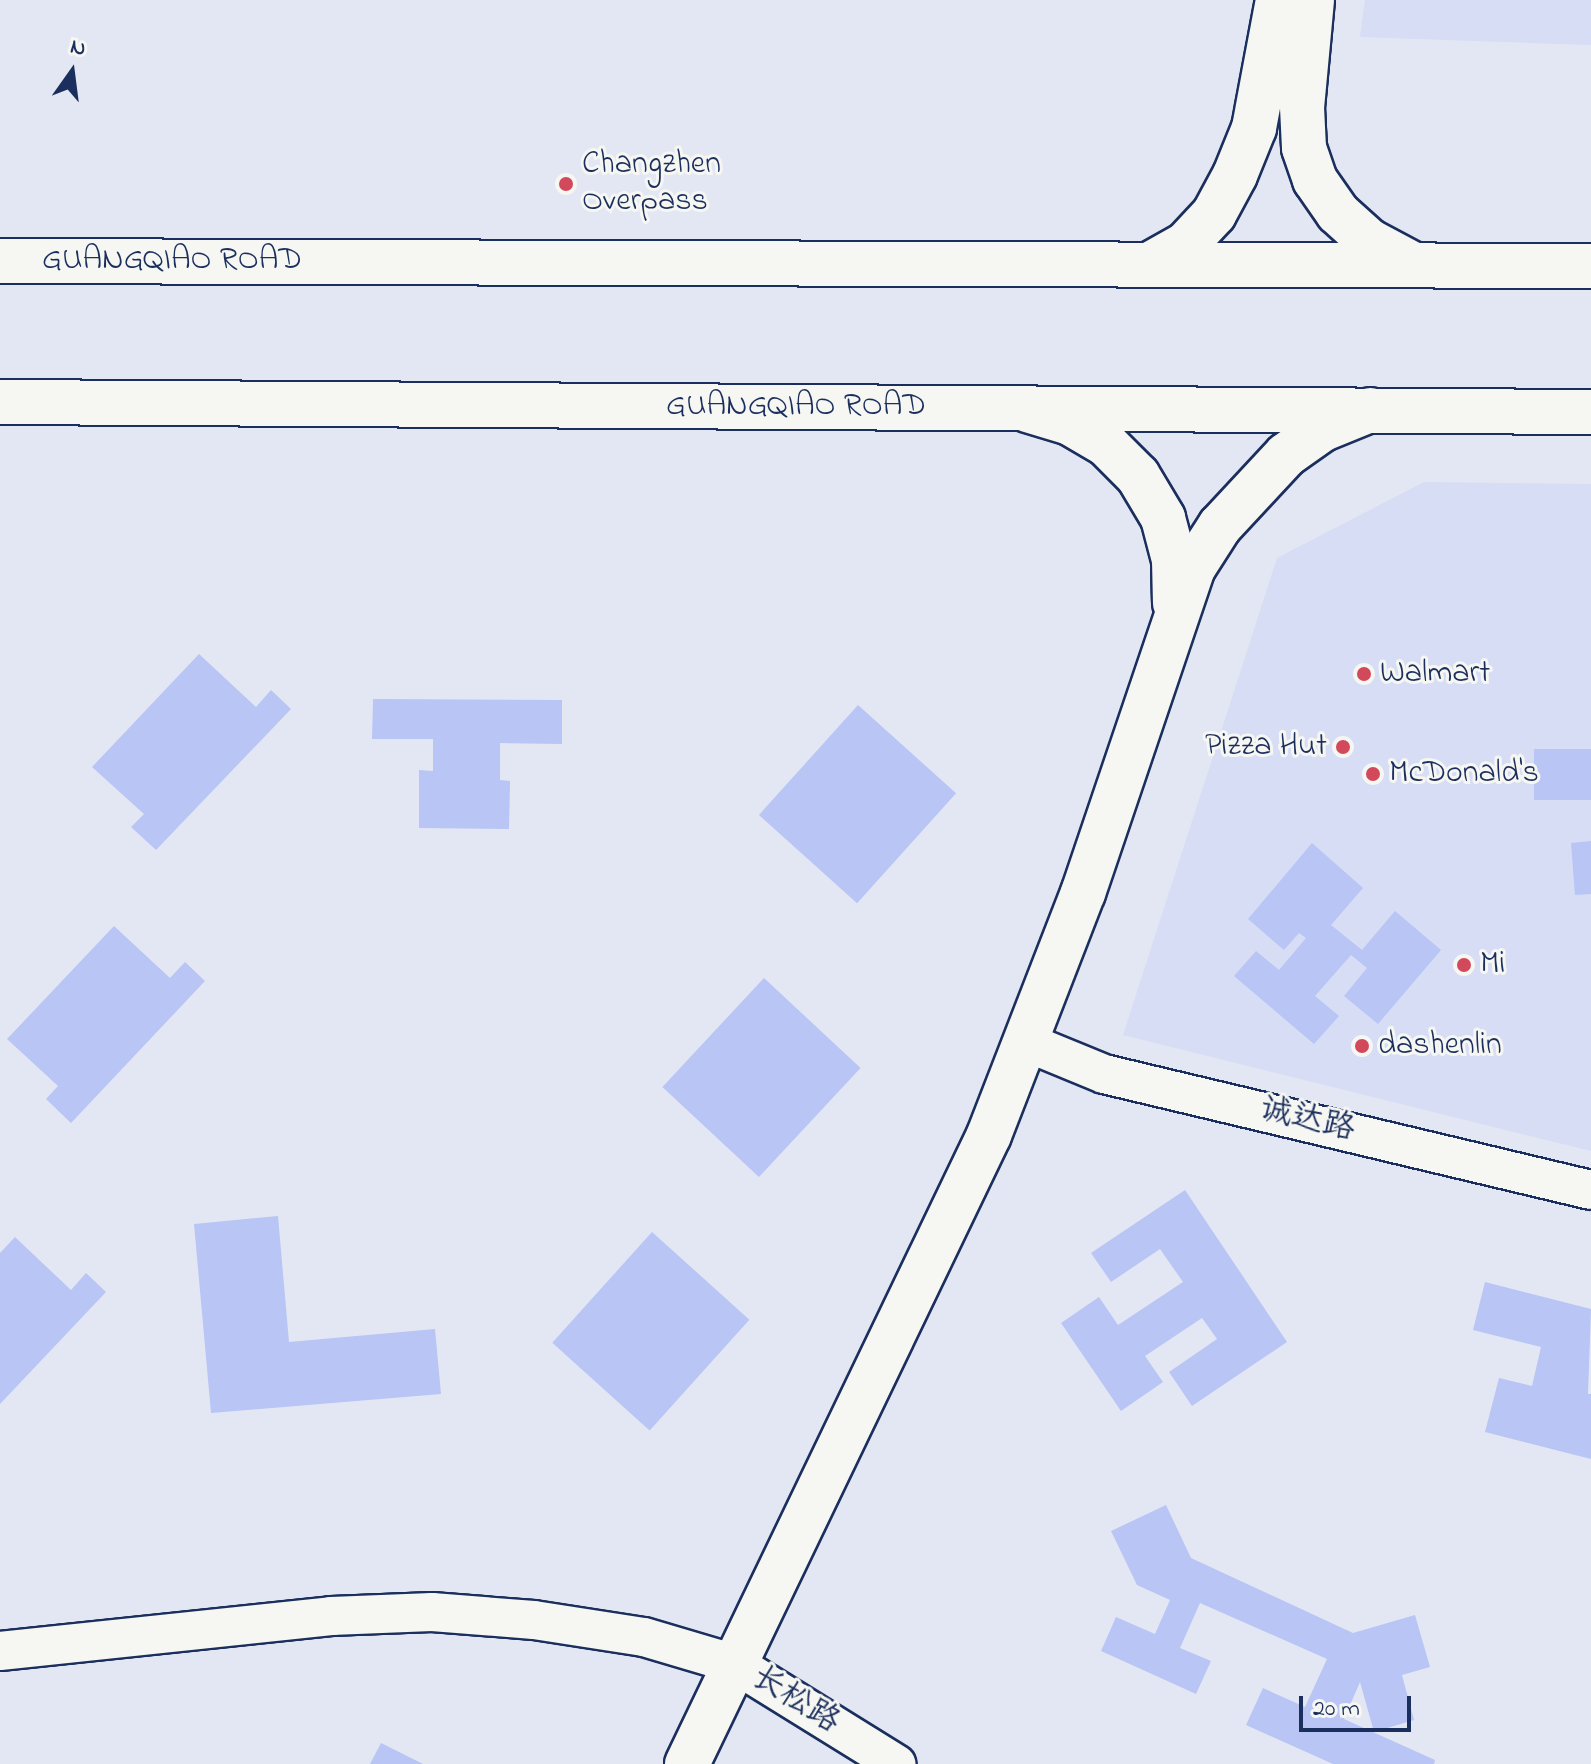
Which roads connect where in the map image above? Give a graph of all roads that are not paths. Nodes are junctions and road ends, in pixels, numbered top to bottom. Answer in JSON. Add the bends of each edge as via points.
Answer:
{"nodes":[{"id":1,"x":1278,"y":0,"type":"edge"},
{"id":2,"x":1312,"y":0,"type":"edge"},
{"id":3,"x":0,"y":261,"type":"edge"},
{"id":4,"x":1149,"y":265,"type":"junction"},
{"id":5,"x":1414,"y":265,"type":"junction"},
{"id":6,"x":1591,"y":266,"type":"edge"},
{"id":7,"x":0,"y":402,"type":"edge"},
{"id":8,"x":1023,"y":408,"type":"junction"},
{"id":9,"x":1370,"y":410,"type":"junction"},
{"id":10,"x":1591,"y":412,"type":"edge"},
{"id":11,"x":1175,"y":614,"type":"junction"},
{"id":12,"x":1026,"y":1042,"type":"junction"},
{"id":13,"x":1591,"y":1190,"type":"edge"},
{"id":14,"x":0,"y":1651,"type":"edge"},
{"id":15,"x":735,"y":1664,"type":"junction"},
{"id":16,"x":687,"y":1764,"type":"edge"},
{"id":17,"x":896,"y":1764,"type":"edge"}],
"edges":[{"from":1,"to":4,"type":"main road","via":[[1254,128],[1235,175],[1214,214],[1186,244]]},
{"from":2,"to":5,"type":"main road","via":[[1302,107],[1304,148],[1315,180],[1338,213],[1369,241]]},
{"from":3,"to":4,"type":"main road","name":"GUANGQIAO ROAD"},
{"from":4,"to":5,"type":"main road","name":"GUANGQIAO ROAD"},
{"from":5,"to":6,"type":"main road","name":"GUANGQIAO ROAD"},
{"from":7,"to":8,"type":"main road","name":"GUANGQIAO ROAD"},
{"from":8,"to":9,"type":"main road","name":"GUANGQIAO ROAD"},
{"from":8,"to":11,"type":"main road","via":[[1070,423],[1106,444],[1138,476],[1163,518],[1174,560]]},
{"from":9,"to":10,"type":"main road","name":"GUANGQIAO ROAD"},
{"from":9,"to":11,"type":"main road","via":[[1323,429],[1286,455],[1250,491],[1193,568]]},
{"from":11,"to":12,"type":"main road","via":[[1083,893]]},
{"from":12,"to":13,"type":"street","name":"诚达路","via":[[1104,1074]]},
{"from":12,"to":15,"type":"main road","via":[[989,1135]]},
{"from":14,"to":15,"type":"street","name":"长松路","via":[[331,1616],[432,1612],[534,1620],[644,1637]]},
{"from":15,"to":16,"type":"main road"},
{"from":15,"to":17,"type":"street","name":"长松路"}]}
